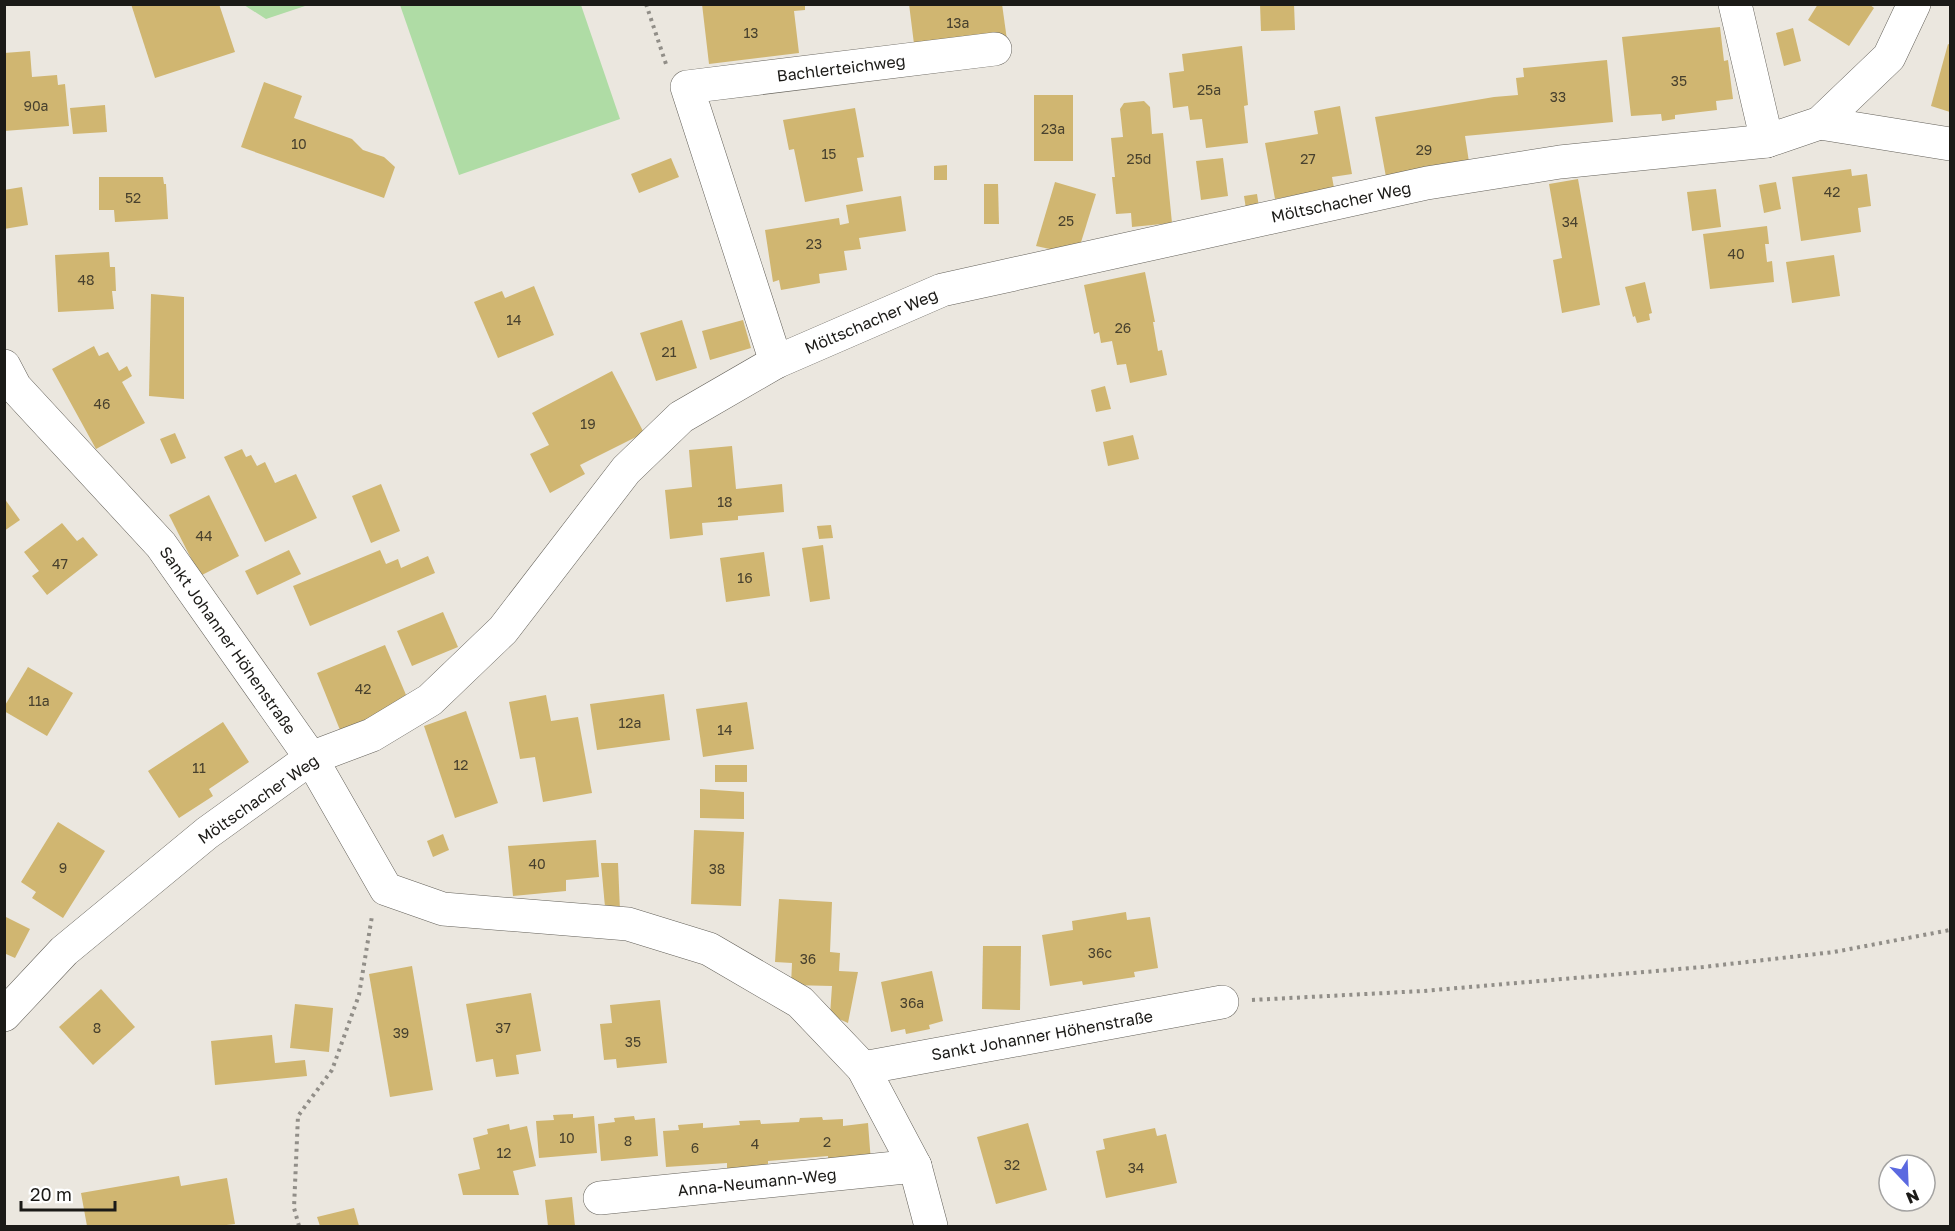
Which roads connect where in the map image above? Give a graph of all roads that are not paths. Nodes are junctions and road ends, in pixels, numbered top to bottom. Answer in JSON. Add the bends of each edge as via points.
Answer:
{"nodes":[{"id":1,"x":1735,"y":4,"type":"edge"},
{"id":2,"x":1914,"y":4,"type":"edge"},
{"id":3,"x":995,"y":49,"type":"dead end"},
{"id":4,"x":1820,"y":123,"type":"junction"},
{"id":5,"x":1767,"y":141,"type":"junction"},
{"id":6,"x":1950,"y":144,"type":"edge"},
{"id":7,"x":776,"y":362,"type":"junction"},
{"id":8,"x":8,"y":382,"type":"edge"},
{"id":9,"x":311,"y":758,"type":"junction"},
{"id":10,"x":1222,"y":1002,"type":"road end"},
{"id":11,"x":4,"y":1015,"type":"edge"},
{"id":12,"x":863,"y":1068,"type":"junction"},
{"id":13,"x":915,"y":1166,"type":"junction"},
{"id":14,"x":600,"y":1198,"type":"dead end"},
{"id":15,"x":931,"y":1227,"type":"edge"}],
"edges":[{"from":1,"to":5,"type":"street"},
{"from":2,"to":4,"type":"street","name":"Möltschacher Weg","via":[[1889,57]]},
{"from":3,"to":7,"type":"street","name":"Bachlerteichweg","via":[[687,87]]},
{"from":4,"to":5,"type":"street","name":"Möltschacher Weg"},
{"from":4,"to":6,"type":"street"},
{"from":5,"to":7,"type":"street","name":"Möltschacher Weg","via":[[1560,162],[1427,183],[942,290]]},
{"from":7,"to":9,"type":"street","name":"Möltschacher Weg","via":[[681,417],[626,470],[503,630],[430,700],[372,735]]},
{"from":8,"to":9,"type":"street","name":"Sankt Johanner Höhenstraße","via":[[161,544]]},
{"from":9,"to":11,"type":"street","name":"Möltschacher Weg","via":[[207,833],[64,951]]},
{"from":9,"to":12,"type":"street","name":"Sankt Johanner Höhenstraße","via":[[386,889],[443,909],[628,924],[710,949],[800,1002]]},
{"from":10,"to":12,"type":"street","name":"Sankt Johanner Höhenstraße"},
{"from":12,"to":13,"type":"street"},
{"from":13,"to":14,"type":"street","name":"Anna-Neumann-Weg"},
{"from":13,"to":15,"type":"street"}]}
